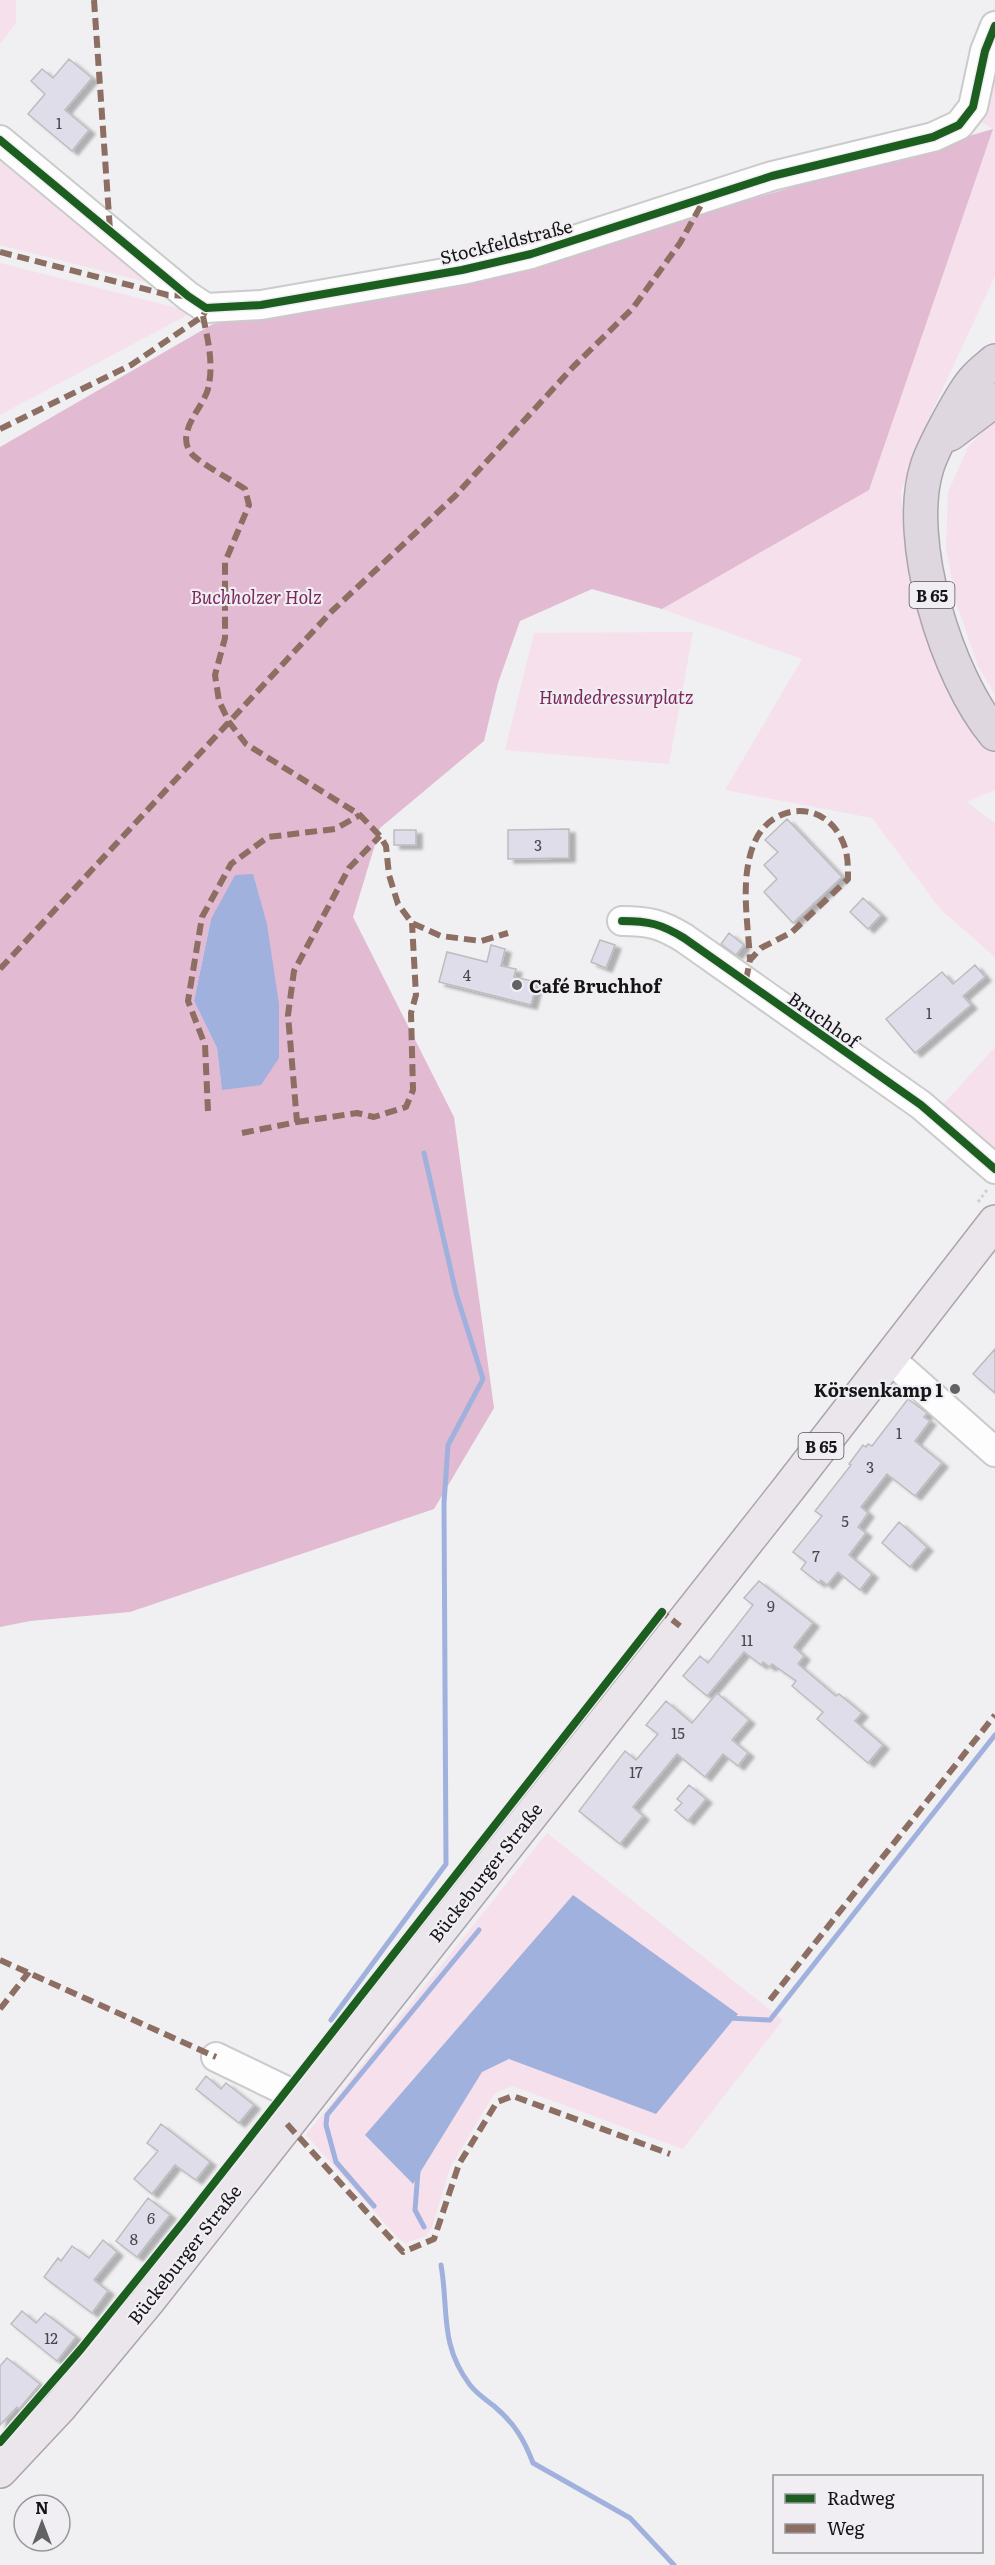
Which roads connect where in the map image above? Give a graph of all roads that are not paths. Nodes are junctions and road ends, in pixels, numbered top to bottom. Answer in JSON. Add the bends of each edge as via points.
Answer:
{"nodes":[{"id":1,"x":995,"y":26,"type":"edge"},
{"id":2,"x":0,"y":140,"type":"edge"},
{"id":3,"x":995,"y":361,"type":"edge"},
{"id":4,"x":995,"y":400,"type":"edge"},
{"id":5,"x":936,"y":444,"type":"junction"},
{"id":6,"x":995,"y":734,"type":"edge"},
{"id":7,"x":634,"y":921,"type":"dead end"},
{"id":8,"x":995,"y":1169,"type":"edge"},
{"id":9,"x":995,"y":1222,"type":"edge"},
{"id":10,"x":889,"y":1358,"type":"junction"},
{"id":11,"x":995,"y":1452,"type":"edge"},
{"id":12,"x":216,"y":2057,"type":"dead end"},
{"id":13,"x":305,"y":2100,"type":"junction"},
{"id":14,"x":0,"y":2471,"type":"edge"}],
"edges":[{"from":1,"to":2,"type":"street","name":"Stockfeldstraße","via":[[985,51],[973,107],[959,125],[933,137],[772,176],[531,254],[261,305],[206,308]]},
{"from":3,"to":5,"type":"highway","number":"B 65","via":[[973,380]]},
{"from":4,"to":5,"type":"highway"},
{"from":5,"to":6,"type":"highway","number":"B 65","via":[[921,495],[922,541],[930,587],[953,660],[969,695]]},
{"from":7,"to":8,"type":"street","name":"Bruchhof","via":[[663,925],[746,980],[921,1105]]},
{"from":9,"to":10,"type":"main road","name":"Bückeburger Straße","number":"B 65"},
{"from":10,"to":11,"type":"street"},
{"from":10,"to":13,"type":"main road","name":"Bückeburger Straße","number":"B 65"},
{"from":12,"to":13,"type":"street"},
{"from":13,"to":14,"type":"main road","name":"Bückeburger Straße","number":"B 65","via":[[141,2309],[60,2407]]}]}
